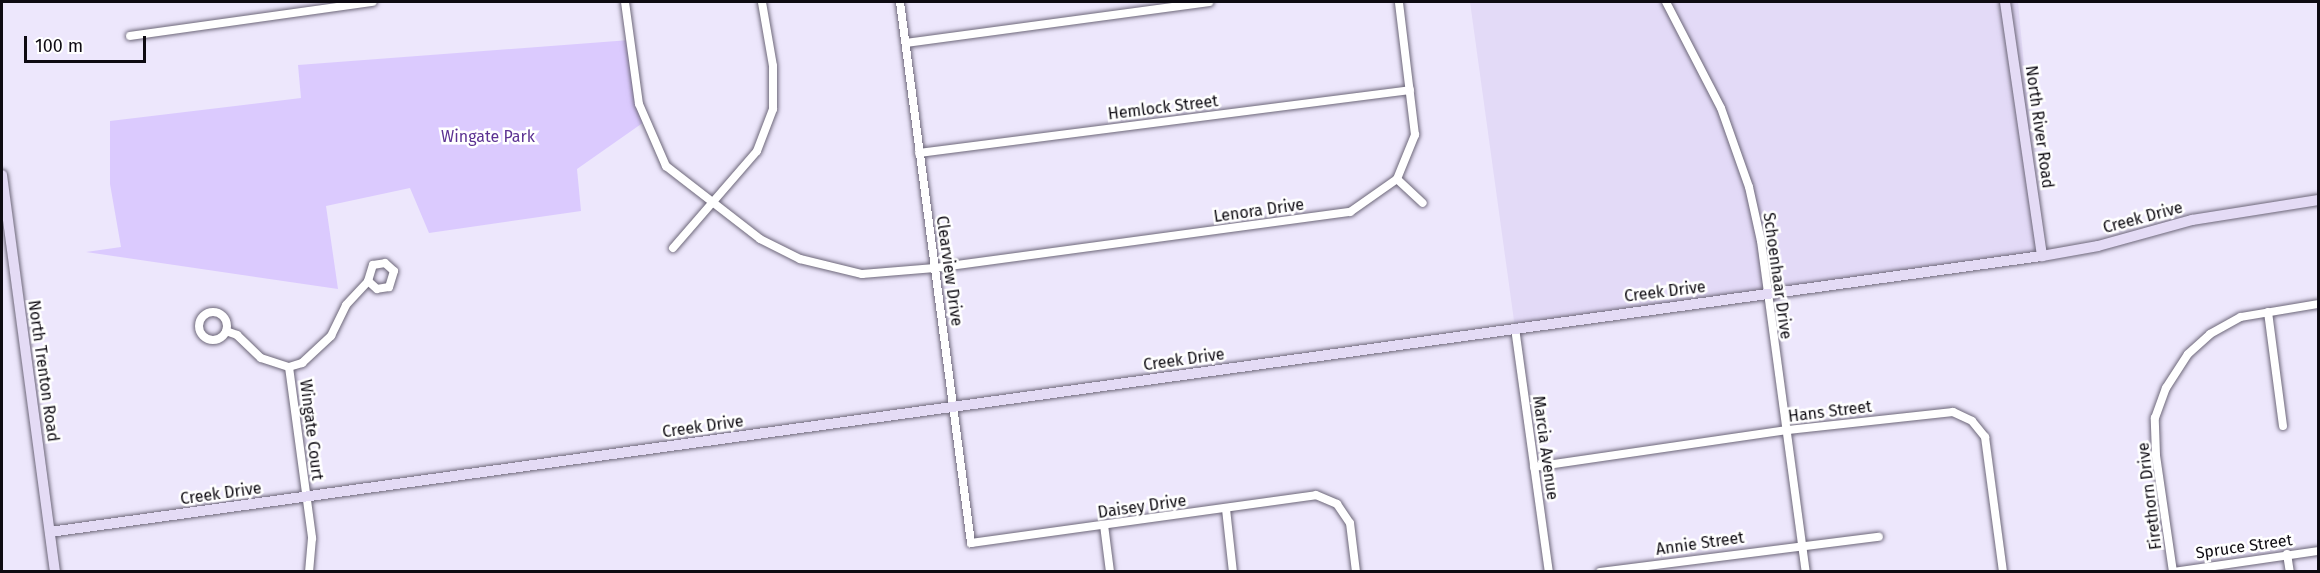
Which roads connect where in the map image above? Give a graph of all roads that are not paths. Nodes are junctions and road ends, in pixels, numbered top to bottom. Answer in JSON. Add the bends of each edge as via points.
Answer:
{"nodes":[{"id":1,"x":373,"y":2,"type":"edge"},
{"id":2,"x":625,"y":2,"type":"edge"},
{"id":3,"x":762,"y":2,"type":"edge"},
{"id":4,"x":900,"y":2,"type":"edge"},
{"id":5,"x":1209,"y":2,"type":"edge"},
{"id":6,"x":1399,"y":2,"type":"edge"},
{"id":7,"x":1666,"y":2,"type":"edge"},
{"id":8,"x":2005,"y":2,"type":"edge"},
{"id":9,"x":130,"y":36,"type":"dead end"},
{"id":10,"x":906,"y":43,"type":"junction"},
{"id":11,"x":1410,"y":90,"type":"junction"},
{"id":12,"x":919,"y":153,"type":"junction"},
{"id":13,"x":2,"y":175,"type":"edge"},
{"id":14,"x":1397,"y":179,"type":"junction"},
{"id":15,"x":2319,"y":200,"type":"edge"},
{"id":16,"x":1422,"y":202,"type":"dead end"},
{"id":17,"x":711,"y":204,"type":"junction"},
{"id":18,"x":672,"y":248,"type":"dead end"},
{"id":19,"x":2042,"y":256,"type":"junction"},
{"id":20,"x":935,"y":268,"type":"junction"},
{"id":21,"x":368,"y":281,"type":"dead end"},
{"id":22,"x":1767,"y":295,"type":"junction"},
{"id":23,"x":2319,"y":304,"type":"edge"},
{"id":24,"x":2268,"y":312,"type":"junction"},
{"id":25,"x":1515,"y":328,"type":"junction"},
{"id":26,"x":226,"y":331,"type":"dead end"},
{"id":27,"x":289,"y":367,"type":"junction"},
{"id":28,"x":953,"y":408,"type":"junction"},
{"id":29,"x":2283,"y":426,"type":"dead end"},
{"id":30,"x":1788,"y":430,"type":"junction"},
{"id":31,"x":1534,"y":467,"type":"junction"},
{"id":32,"x":306,"y":497,"type":"junction"},
{"id":33,"x":1226,"y":509,"type":"junction"},
{"id":34,"x":1104,"y":525,"type":"junction"},
{"id":35,"x":50,"y":532,"type":"junction"},
{"id":36,"x":1879,"y":537,"type":"dead end"},
{"id":37,"x":971,"y":543,"type":"joint"},
{"id":38,"x":1803,"y":544,"type":"junction"},
{"id":39,"x":2319,"y":551,"type":"edge"},
{"id":40,"x":2287,"y":554,"type":"junction"},
{"id":41,"x":55,"y":572,"type":"edge"},
{"id":42,"x":309,"y":572,"type":"edge"},
{"id":43,"x":1110,"y":572,"type":"edge"},
{"id":44,"x":1233,"y":572,"type":"edge"},
{"id":45,"x":1356,"y":572,"type":"edge"},
{"id":46,"x":1549,"y":572,"type":"edge"},
{"id":47,"x":1600,"y":572,"type":"edge"},
{"id":48,"x":1806,"y":572,"type":"edge"},
{"id":49,"x":2003,"y":572,"type":"edge"},
{"id":50,"x":2174,"y":572,"type":"edge"},
{"id":51,"x":2289,"y":572,"type":"edge"}],
"edges":[{"from":1,"to":9,"type":"street"},
{"from":2,"to":17,"type":"street","name":"Lenora Drive","via":[[639,104],[655,148],[666,166]]},
{"from":3,"to":17,"type":"street","via":[[773,66],[773,110],[757,151]]},
{"from":4,"to":10,"type":"street","name":"Clearview Drive"},
{"from":5,"to":10,"type":"street"},
{"from":6,"to":11,"type":"street"},
{"from":7,"to":22,"type":"street","name":"Schoenhaar Drive","via":[[1736,147],[1761,241]]},
{"from":8,"to":19,"type":"street","name":"North River Road"},
{"from":10,"to":12,"type":"street","name":"Clearview Drive"},
{"from":11,"to":12,"type":"street","name":"Hemlock Street"},
{"from":11,"to":14,"type":"street","via":[[1415,135]]},
{"from":12,"to":20,"type":"street","name":"Clearview Drive"},
{"from":13,"to":35,"type":"street","name":"North Trenton Road"},
{"from":14,"to":16,"type":"street"},
{"from":14,"to":20,"type":"street","name":"Lenora Drive","via":[[1350,212]]},
{"from":15,"to":19,"type":"street","name":"Creek Drive","via":[[2192,220],[2098,246]]},
{"from":17,"to":18,"type":"street"},
{"from":17,"to":20,"type":"street","name":"Lenora Drive","via":[[760,239],[800,259],[862,274]]},
{"from":19,"to":22,"type":"street","name":"Creek Drive"},
{"from":20,"to":28,"type":"street","name":"Clearview Drive"},
{"from":21,"to":27,"type":"street","via":[[346,305],[321,348]]},
{"from":22,"to":25,"type":"street","name":"Creek Drive"},
{"from":22,"to":30,"type":"street","name":"Schoenhaar Drive"},
{"from":23,"to":24,"type":"street","name":"Firethorn Drive"},
{"from":24,"to":29,"type":"street"},
{"from":24,"to":50,"type":"street","name":"Firethorn Drive","via":[[2241,317],[2210,334],[2188,354],[2166,388],[2155,418],[2156,455]]},
{"from":25,"to":28,"type":"street","name":"Creek Drive"},
{"from":25,"to":31,"type":"street","name":"Marcia Avenue"},
{"from":26,"to":27,"type":"street","via":[[237,334],[261,358]]},
{"from":27,"to":32,"type":"street","name":"Wingate Court"},
{"from":28,"to":32,"type":"street","name":"Creek Drive"},
{"from":28,"to":37,"type":"street","name":"Clearview Drive"},
{"from":30,"to":31,"type":"street","name":"Hans Street"},
{"from":30,"to":38,"type":"street","name":"Schoenhaar Drive"},
{"from":30,"to":49,"type":"street","name":"Hans Street","via":[[1953,412],[1972,421],[1985,437]]},
{"from":31,"to":46,"type":"street","name":"Marcia Avenue"},
{"from":32,"to":35,"type":"street","name":"Creek Drive"},
{"from":32,"to":42,"type":"street","name":"Wingate Court","via":[[313,549]]},
{"from":33,"to":34,"type":"street","name":"Daisey Drive"},
{"from":33,"to":44,"type":"street"},
{"from":33,"to":45,"type":"street","name":"Daisey Drive","via":[[1316,495],[1337,504],[1350,523]]},
{"from":34,"to":37,"type":"street","name":"Daisey Drive"},
{"from":34,"to":43,"type":"street"},
{"from":35,"to":41,"type":"street","name":"North Trenton Road"},
{"from":36,"to":38,"type":"street","name":"Annie Street"},
{"from":38,"to":47,"type":"street","name":"Annie Street"},
{"from":38,"to":48,"type":"street","name":"Schoenhaar Drive"},
{"from":39,"to":40,"type":"street","name":"Spruce Street"},
{"from":40,"to":50,"type":"street","name":"Spruce Street"},
{"from":40,"to":51,"type":"street"}]}
